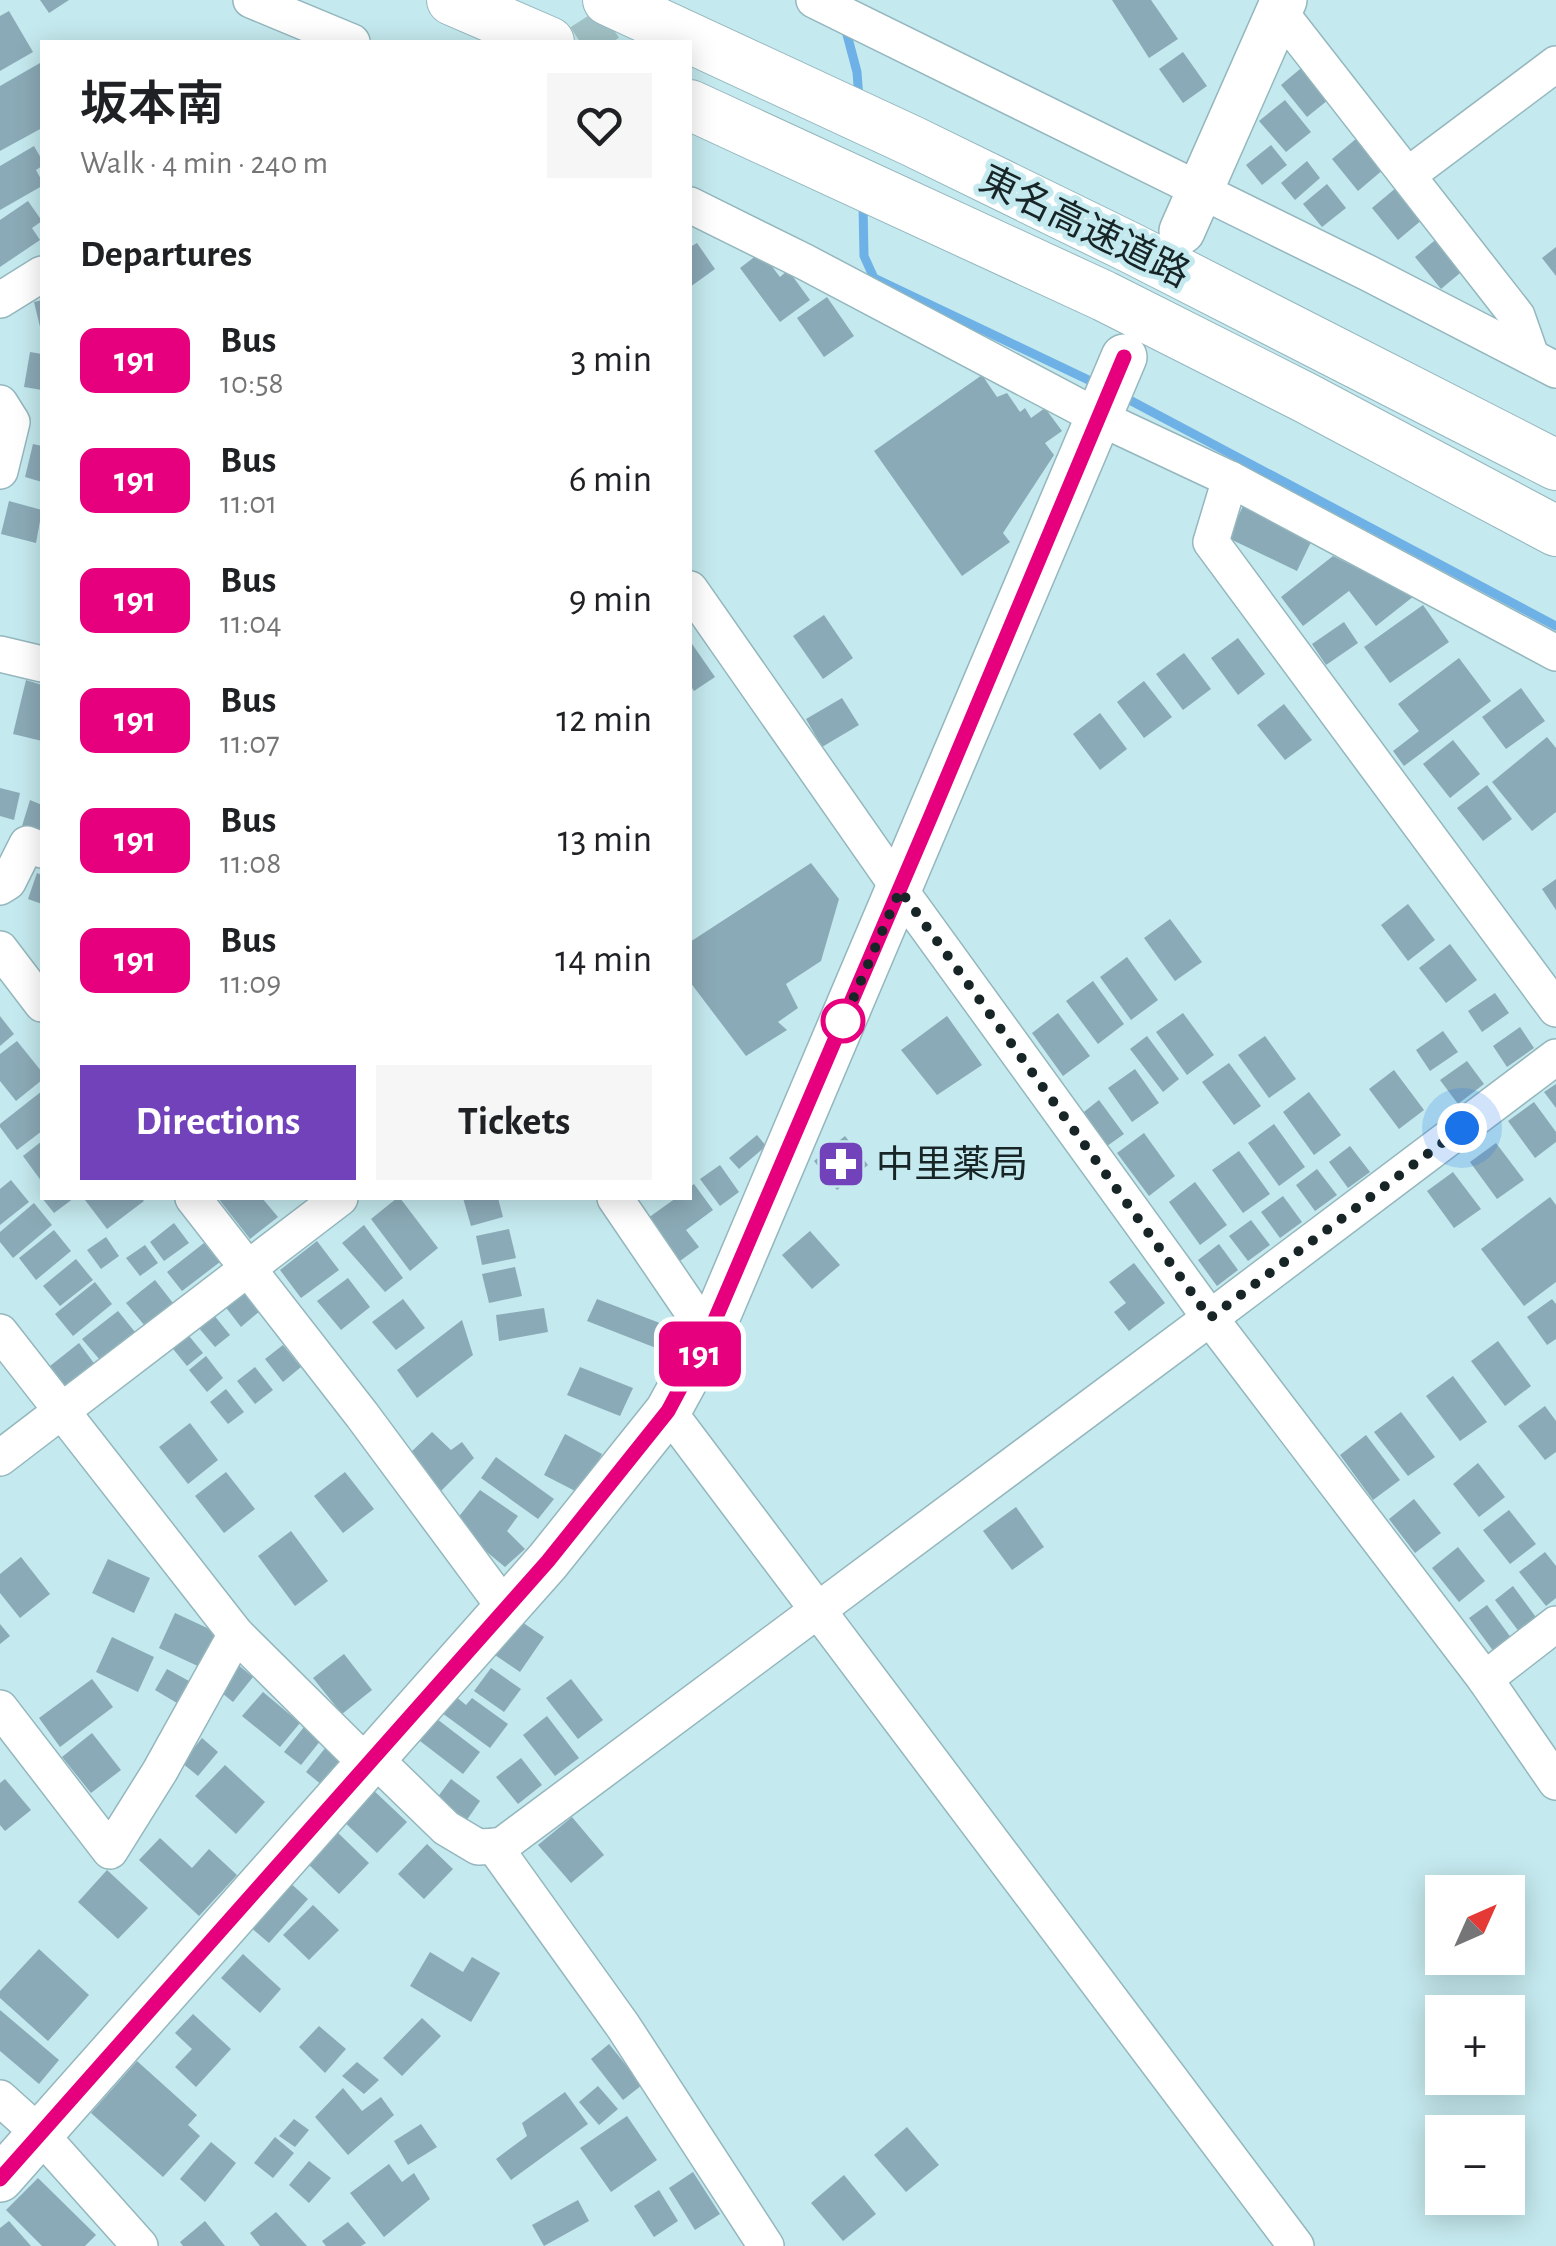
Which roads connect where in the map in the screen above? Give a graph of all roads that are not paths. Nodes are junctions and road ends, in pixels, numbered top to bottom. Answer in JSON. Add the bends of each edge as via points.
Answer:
{"nodes":[{"id":1,"x":251,"y":0,"type":"edge"},
{"id":2,"x":452,"y":0,"type":"edge"},
{"id":3,"x":608,"y":0,"type":"edge"},
{"id":4,"x":1281,"y":5,"type":"edge"},
{"id":5,"x":831,"y":9,"type":"edge"},
{"id":6,"x":316,"y":33,"type":"edge"},
{"id":7,"x":344,"y":40,"type":"edge"},
{"id":8,"x":543,"y":40,"type":"edge"},
{"id":9,"x":1556,"y":64,"type":"edge"},
{"id":10,"x":692,"y":105,"type":"edge"},
{"id":11,"x":1408,"y":174,"type":"junction"},
{"id":12,"x":692,"y":206,"type":"edge"},
{"id":13,"x":1191,"y":211,"type":"junction"},
{"id":14,"x":40,"y":275,"type":"edge"},
{"id":15,"x":0,"y":300,"type":"edge"},
{"id":16,"x":1124,"y":357,"type":"dead end"},
{"id":17,"x":1544,"y":363,"type":"edge"},
{"id":18,"x":18,"y":418,"type":"edge"},
{"id":19,"x":1100,"y":418,"type":"junction"},
{"id":20,"x":1556,"y":465,"type":"edge"},
{"id":21,"x":0,"y":471,"type":"edge"},
{"id":22,"x":1230,"y":479,"type":"junction"},
{"id":23,"x":1556,"y":532,"type":"edge"},
{"id":24,"x":692,"y":592,"type":"edge"},
{"id":25,"x":1556,"y":653,"type":"edge"},
{"id":26,"x":0,"y":654,"type":"edge"},
{"id":27,"x":40,"y":664,"type":"edge"},
{"id":28,"x":40,"y":849,"type":"edge"},
{"id":29,"x":0,"y":887,"type":"edge"},
{"id":30,"x":900,"y":890,"type":"junction"},
{"id":31,"x":0,"y":949,"type":"edge"},
{"id":32,"x":40,"y":1001,"type":"edge"},
{"id":33,"x":1556,"y":1008,"type":"edge"},
{"id":34,"x":1556,"y":1057,"type":"edge"},
{"id":35,"x":195,"y":1200,"type":"edge"},
{"id":36,"x":337,"y":1200,"type":"edge"},
{"id":37,"x":616,"y":1200,"type":"edge"},
{"id":38,"x":248,"y":1268,"type":"junction"},
{"id":39,"x":1210,"y":1318,"type":"junction"},
{"id":40,"x":0,"y":1332,"type":"edge"},
{"id":41,"x":708,"y":1336,"type":"junction"},
{"id":42,"x":62,"y":1410,"type":"junction"},
{"id":43,"x":668,"y":1411,"type":"junction"},
{"id":44,"x":0,"y":1458,"type":"edge"},
{"id":45,"x":506,"y":1608,"type":"junction"},
{"id":46,"x":819,"y":1609,"type":"junction"},
{"id":47,"x":1556,"y":1624,"type":"edge"},
{"id":48,"x":236,"y":1634,"type":"junction"},
{"id":49,"x":1484,"y":1679,"type":"junction"},
{"id":50,"x":0,"y":1708,"type":"edge"},
{"id":51,"x":370,"y":1761,"type":"junction"},
{"id":52,"x":1556,"y":1782,"type":"edge"},
{"id":53,"x":494,"y":1846,"type":"junction"},
{"id":54,"x":0,"y":2098,"type":"edge"},
{"id":55,"x":40,"y":2134,"type":"junction"},
{"id":56,"x":0,"y":2179,"type":"edge"},
{"id":57,"x":140,"y":2246,"type":"edge"},
{"id":58,"x":766,"y":2246,"type":"edge"},
{"id":59,"x":1296,"y":2246,"type":"edge"}],
"edges":[{"from":1,"to":6,"type":"street"},
{"from":2,"to":8,"type":"highway"},
{"from":3,"to":20,"type":"highway","name":"東名高速道路","via":[[912,140]]},
{"from":4,"to":11,"type":"street"},
{"from":4,"to":13,"type":"main road"},
{"from":5,"to":13,"type":"street"},
{"from":6,"to":7,"type":"street"},
{"from":9,"to":11,"type":"street"},
{"from":10,"to":23,"type":"highway","name":"東名高速道路","via":[[1104,296]]},
{"from":11,"to":17,"type":"street","via":[[1518,316]]},
{"from":12,"to":19,"type":"street"},
{"from":13,"to":17,"type":"street","via":[[1368,272]]},
{"from":14,"to":15,"type":"street"},
{"from":16,"to":19,"type":"main road"},
{"from":18,"to":21,"type":"street"},
{"from":19,"to":22,"type":"street"},
{"from":19,"to":30,"type":"main road"},
{"from":22,"to":25,"type":"street"},
{"from":22,"to":33,"type":"street","via":[[1210,542]]},
{"from":24,"to":30,"type":"street"},
{"from":26,"to":27,"type":"street"},
{"from":28,"to":29,"type":"street","via":[[26,844]]},
{"from":30,"to":39,"type":"street"},
{"from":30,"to":41,"type":"main road"},
{"from":31,"to":32,"type":"street"},
{"from":34,"to":39,"type":"street"},
{"from":35,"to":38,"type":"street"},
{"from":36,"to":38,"type":"street"},
{"from":37,"to":41,"type":"street"},
{"from":38,"to":42,"type":"street"},
{"from":38,"to":45,"type":"street"},
{"from":39,"to":46,"type":"street"},
{"from":39,"to":49,"type":"street"},
{"from":40,"to":42,"type":"street"},
{"from":41,"to":43,"type":"main road"},
{"from":42,"to":44,"type":"street"},
{"from":42,"to":48,"type":"street"},
{"from":43,"to":45,"type":"main road"},
{"from":43,"to":46,"type":"street"},
{"from":45,"to":51,"type":"main road"},
{"from":46,"to":53,"type":"street"},
{"from":46,"to":59,"type":"street"},
{"from":47,"to":49,"type":"street"},
{"from":48,"to":50,"type":"street","via":[[110,1851]]},
{"from":48,"to":51,"type":"street"},
{"from":49,"to":52,"type":"street"},
{"from":51,"to":53,"type":"street","via":[[446,1828],[478,1847]]},
{"from":51,"to":55,"type":"main road"},
{"from":53,"to":58,"type":"street","via":[[623,2026]]},
{"from":54,"to":55,"type":"street"},
{"from":55,"to":56,"type":"main road"},
{"from":55,"to":57,"type":"street"}]}
